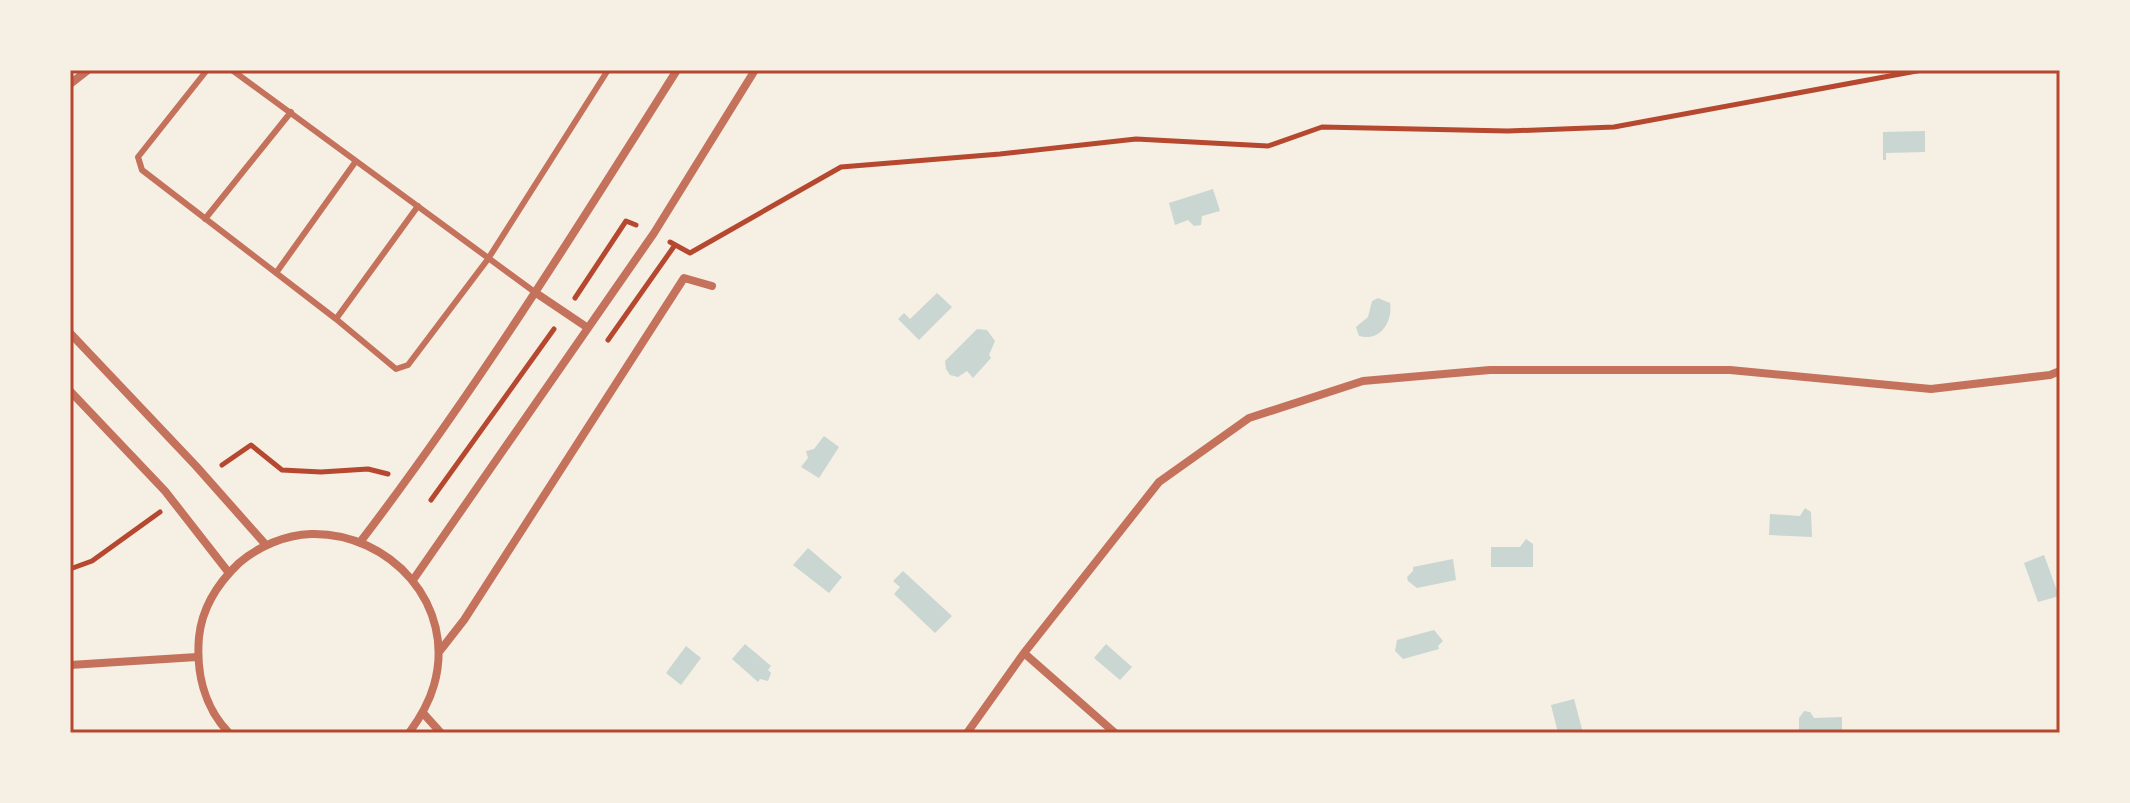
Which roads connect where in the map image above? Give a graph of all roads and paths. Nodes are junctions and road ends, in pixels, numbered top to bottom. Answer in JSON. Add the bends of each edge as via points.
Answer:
{"nodes":[{"id":1,"x":88,"y":70,"type":"edge"},
{"id":2,"x":207,"y":70,"type":"edge"},
{"id":3,"x":232,"y":70,"type":"edge"},
{"id":4,"x":608,"y":70,"type":"edge"},
{"id":5,"x":677,"y":70,"type":"edge"},
{"id":6,"x":755,"y":70,"type":"edge"},
{"id":7,"x":1922,"y":70,"type":"edge"},
{"id":8,"x":70,"y":84,"type":"edge"},
{"id":9,"x":291,"y":112,"type":"junction"},
{"id":10,"x":356,"y":161,"type":"junction"},
{"id":11,"x":418,"y":206,"type":"junction"},
{"id":12,"x":205,"y":219,"type":"junction"},
{"id":13,"x":654,"y":233,"type":"junction"},
{"id":14,"x":488,"y":259,"type":"junction"},
{"id":15,"x":276,"y":273,"type":"junction"},
{"id":16,"x":712,"y":286,"type":"dead end"},
{"id":17,"x":536,"y":293,"type":"junction"},
{"id":18,"x":565,"y":313,"type":"junction"},
{"id":19,"x":336,"y":319,"type":"junction"},
{"id":20,"x":588,"y":328,"type":"junction"},
{"id":21,"x":70,"y":333,"type":"edge"},
{"id":22,"x":2060,"y":371,"type":"edge"},
{"id":23,"x":70,"y":391,"type":"edge"},
{"id":24,"x":431,"y":500,"type":"dead end"},
{"id":25,"x":361,"y":541,"type":"junction"},
{"id":26,"x":266,"y":545,"type":"junction"},
{"id":27,"x":229,"y":573,"type":"junction"},
{"id":28,"x":413,"y":580,"type":"junction"},
{"id":29,"x":439,"y":652,"type":"junction"},
{"id":30,"x":1024,"y":653,"type":"junction"},
{"id":31,"x":197,"y":657,"type":"junction"},
{"id":32,"x":70,"y":665,"type":"edge"},
{"id":33,"x":423,"y":713,"type":"junction"},
{"id":34,"x":229,"y":733,"type":"edge"},
{"id":35,"x":409,"y":733,"type":"edge"},
{"id":36,"x":441,"y":733,"type":"edge"},
{"id":37,"x":967,"y":733,"type":"edge"},
{"id":38,"x":1115,"y":733,"type":"edge"}],
"edges":[{"from":1,"to":8,"type":"street"},
{"from":2,"to":12,"type":"lane","via":[[138,157],[142,170]]},
{"from":3,"to":9,"type":"lane"},
{"from":4,"to":14,"type":"lane"},
{"from":5,"to":17,"type":"street"},
{"from":6,"to":13,"type":"street"},
{"from":7,"to":13,"type":"path","via":[[1614,127],[1322,127],[1268,146],[1136,139],[841,167],[690,253]]},
{"from":9,"to":10,"type":"lane"},
{"from":9,"to":12,"type":"lane"},
{"from":10,"to":11,"type":"lane"},
{"from":10,"to":15,"type":"lane"},
{"from":11,"to":14,"type":"lane"},
{"from":11,"to":19,"type":"lane"},
{"from":12,"to":15,"type":"lane"},
{"from":13,"to":18,"type":"path","via":[[626,221]]},
{"from":13,"to":20,"type":"street"},
{"from":14,"to":17,"type":"lane"},
{"from":14,"to":19,"type":"lane","via":[[408,365],[396,369]]},
{"from":15,"to":19,"type":"lane"},
{"from":16,"to":29,"type":"street","via":[[684,278]]},
{"from":17,"to":18,"type":"street"},
{"from":17,"to":25,"type":"street"},
{"from":18,"to":20,"type":"street"},
{"from":18,"to":24,"type":"path"},
{"from":20,"to":28,"type":"street"},
{"from":21,"to":26,"type":"street"},
{"from":22,"to":30,"type":"street","via":[[1931,389],[1730,370],[1490,370],[1363,381],[1249,418],[1159,482]]},
{"from":23,"to":27,"type":"street","via":[[165,491]]},
{"from":25,"to":26,"type":"street","via":[[330,534],[297,535]]},
{"from":25,"to":28,"type":"street","via":[[390,557]]},
{"from":26,"to":27,"type":"street"},
{"from":27,"to":31,"type":"street","via":[[211,598],[200,627]]},
{"from":28,"to":29,"type":"street","via":[[431,614]]},
{"from":29,"to":33,"type":"street","via":[[435,684]]},
{"from":30,"to":37,"type":"street"},
{"from":30,"to":38,"type":"street"},
{"from":31,"to":32,"type":"street"},
{"from":31,"to":34,"type":"street","via":[[204,692]]},
{"from":33,"to":35,"type":"street"},
{"from":33,"to":36,"type":"street"}]}
